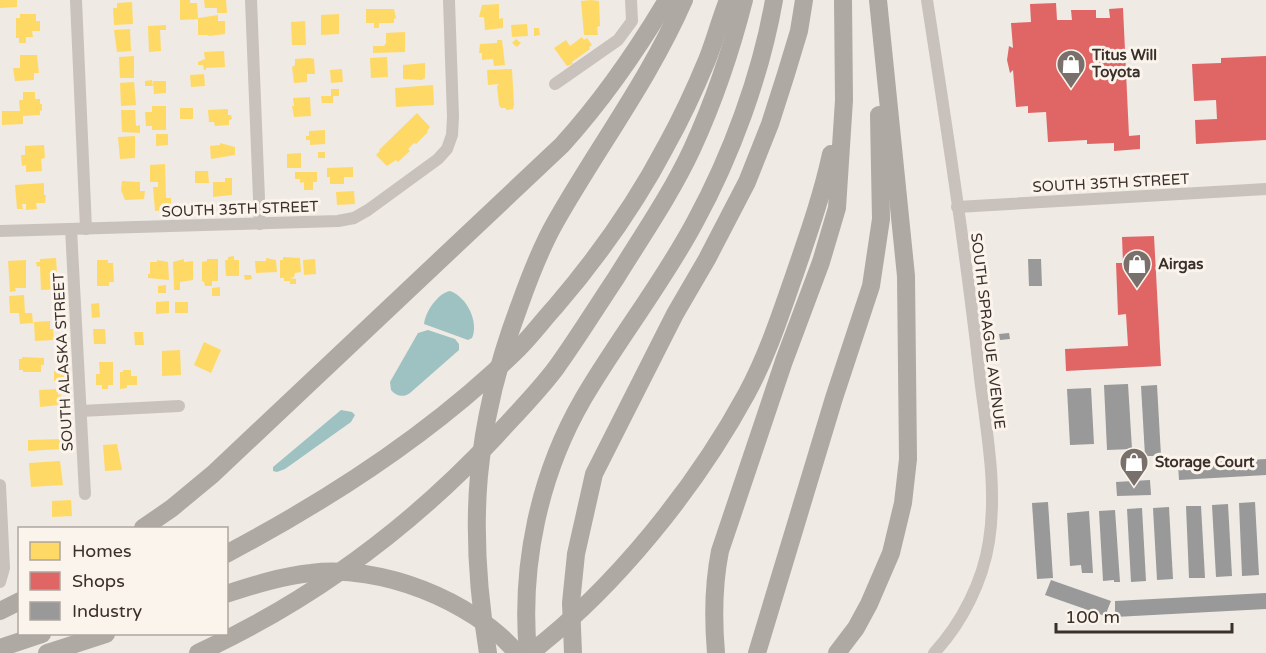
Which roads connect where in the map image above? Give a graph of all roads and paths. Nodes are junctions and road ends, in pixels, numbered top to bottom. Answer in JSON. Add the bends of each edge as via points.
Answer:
{"nodes":[{"id":1,"x":76,"y":0,"type":"edge"},
{"id":2,"x":251,"y":0,"type":"edge"},
{"id":3,"x":449,"y":0,"type":"edge"},
{"id":4,"x":631,"y":0,"type":"edge"},
{"id":5,"x":667,"y":0,"type":"edge"},
{"id":6,"x":684,"y":0,"type":"edge"},
{"id":7,"x":728,"y":0,"type":"edge"},
{"id":8,"x":744,"y":0,"type":"edge"},
{"id":9,"x":774,"y":0,"type":"edge"},
{"id":10,"x":804,"y":0,"type":"edge"},
{"id":11,"x":843,"y":0,"type":"edge"},
{"id":12,"x":878,"y":0,"type":"edge"},
{"id":13,"x":927,"y":0,"type":"edge"},
{"id":14,"x":880,"y":32,"type":"junction"},
{"id":15,"x":555,"y":84,"type":"dead end"},
{"id":16,"x":844,"y":100,"type":"junction"},
{"id":17,"x":1266,"y":189,"type":"edge"},
{"id":18,"x":957,"y":207,"type":"junction"},
{"id":19,"x":260,"y":224,"type":"junction"},
{"id":20,"x":71,"y":229,"type":"junction"},
{"id":21,"x":86,"y":229,"type":"junction"},
{"id":22,"x":0,"y":231,"type":"edge"},
{"id":23,"x":179,"y":406,"type":"dead end"},
{"id":24,"x":81,"y":411,"type":"junction"},
{"id":25,"x":0,"y":485,"type":"edge"},
{"id":26,"x":85,"y":494,"type":"dead end"},
{"id":27,"x":144,"y":527,"type":"edge"},
{"id":28,"x":228,"y":553,"type":"edge"},
{"id":29,"x":0,"y":582,"type":"edge"},
{"id":30,"x":228,"y":593,"type":"edge"},
{"id":31,"x":18,"y":603,"type":"edge"},
{"id":32,"x":0,"y":611,"type":"edge"},
{"id":33,"x":36,"y":635,"type":"edge"},
{"id":34,"x":100,"y":635,"type":"edge"},
{"id":35,"x":0,"y":648,"type":"edge"},
{"id":36,"x":47,"y":653,"type":"edge"},
{"id":37,"x":198,"y":653,"type":"edge"},
{"id":38,"x":488,"y":653,"type":"edge"},
{"id":39,"x":517,"y":653,"type":"edge"},
{"id":40,"x":529,"y":653,"type":"edge"},
{"id":41,"x":573,"y":653,"type":"edge"},
{"id":42,"x":716,"y":653,"type":"edge"},
{"id":43,"x":757,"y":653,"type":"edge"},
{"id":44,"x":837,"y":653,"type":"edge"},
{"id":45,"x":933,"y":653,"type":"edge"}],
"edges":[{"from":1,"to":21,"type":"street"},
{"from":2,"to":19,"type":"street"},
{"from":3,"to":19,"type":"street","name":"SOUTH 35TH STREET","via":[[453,105],[451,141],[446,152],[358,217]]},
{"from":4,"to":15,"type":"street","via":[[632,21],[618,40]]},
{"from":5,"to":27,"type":"highway","via":[[613,84],[562,145],[213,474]]},
{"from":6,"to":38,"type":"highway","via":[[642,80],[555,223],[510,329],[493,387],[479,471],[477,570]]},
{"from":7,"to":28,"type":"highway","via":[[698,80],[643,187],[584,273],[520,347],[394,453]]},
{"from":8,"to":37,"type":"highway","via":[[713,101],[691,151],[652,222],[555,369],[467,467],[388,538],[297,601]]},
{"from":9,"to":40,"type":"highway","via":[[755,75],[713,184],[680,248],[582,400],[564,435],[538,510],[530,550],[525,627]]},
{"from":10,"to":41,"type":"highway","via":[[777,104],[747,182],[594,474],[576,554],[571,603]]},
{"from":11,"to":16,"type":"highway"},
{"from":12,"to":14,"type":"highway"},
{"from":13,"to":18,"type":"street","name":"SOUTH SPRAGUE AVENUE"},
{"from":14,"to":43,"type":"highway","via":[[881,219],[871,286]]},
{"from":14,"to":44,"type":"highway","via":[[906,276],[908,459],[891,553],[869,604]]},
{"from":16,"to":40,"type":"highway","via":[[813,220],[772,340],[747,393],[686,487],[649,535],[604,588]]},
{"from":16,"to":42,"type":"highway","via":[[837,208],[720,551],[714,588]]},
{"from":17,"to":18,"type":"street","name":"SOUTH 35TH STREET"},
{"from":18,"to":45,"type":"street","name":"SOUTH SPRAGUE AVENUE","via":[[987,436],[992,512],[985,560],[967,607]]},
{"from":19,"to":21,"type":"street","name":"SOUTH 35TH STREET"},
{"from":20,"to":21,"type":"street","name":"SOUTH 35TH STREET"},
{"from":20,"to":22,"type":"street","name":"SOUTH 35TH STREET"},
{"from":20,"to":24,"type":"street","name":"SOUTH ALASKA STREET"},
{"from":23,"to":24,"type":"street"},
{"from":24,"to":26,"type":"street","name":"SOUTH ALASKA STREET"},
{"from":25,"to":29,"type":"street","via":[[4,568]]},
{"from":30,"to":39,"type":"highway","via":[[313,572],[388,579],[449,600]]},
{"from":31,"to":32,"type":"highway"},
{"from":33,"to":35,"type":"highway"},
{"from":34,"to":36,"type":"highway"}]}
